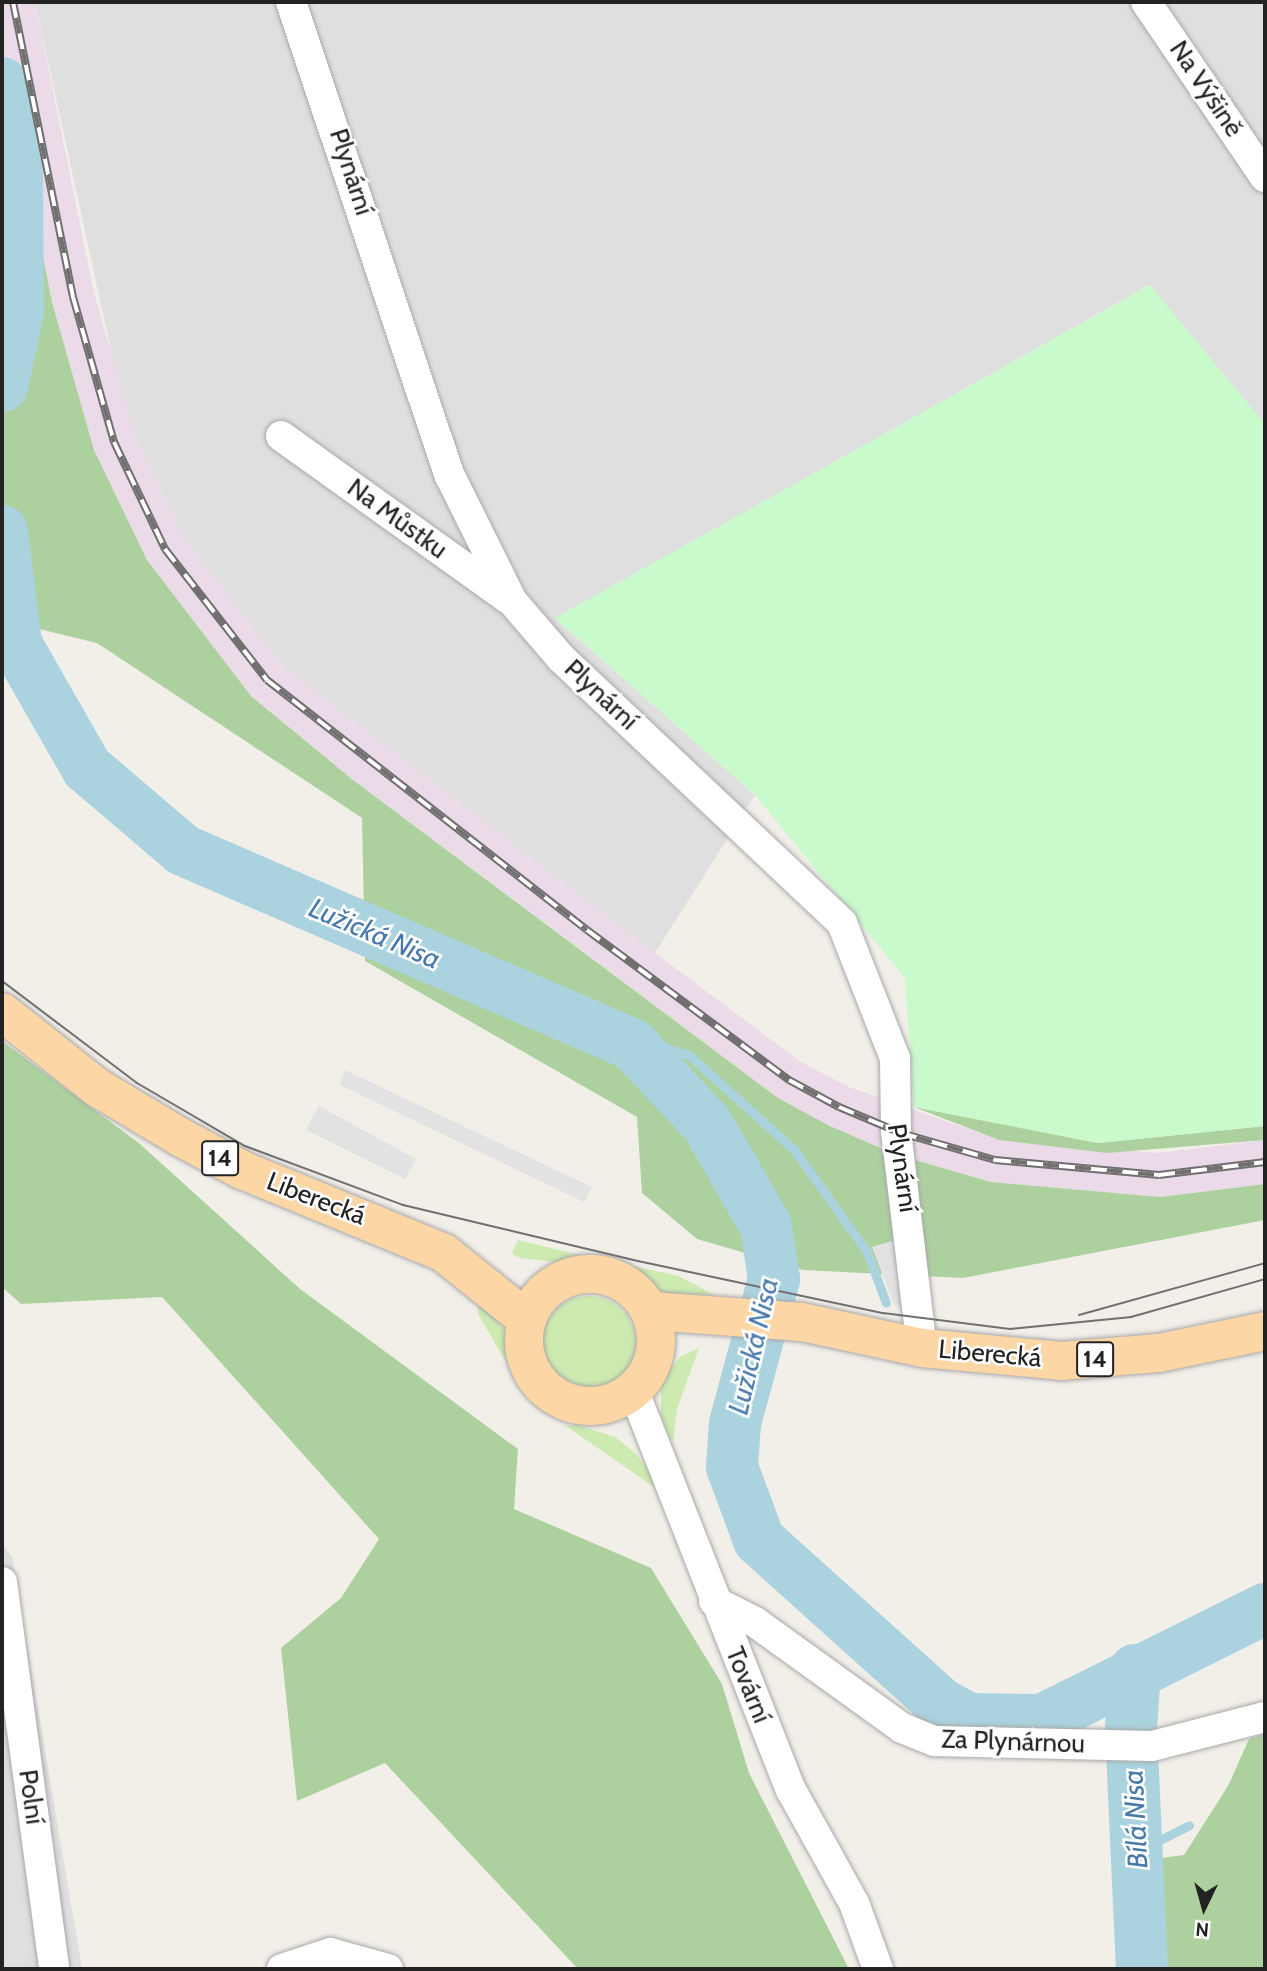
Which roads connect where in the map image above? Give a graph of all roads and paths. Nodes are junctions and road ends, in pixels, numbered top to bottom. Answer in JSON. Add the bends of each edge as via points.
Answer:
{"nodes":[{"id":1,"x":291,"y":2,"type":"edge"},
{"id":2,"x":1146,"y":2,"type":"edge"},
{"id":3,"x":1265,"y":177,"type":"edge"},
{"id":4,"x":281,"y":436,"type":"dead end"},
{"id":5,"x":512,"y":601,"type":"junction"},
{"id":6,"x":2,"y":1012,"type":"edge"},
{"id":7,"x":460,"y":1263,"type":"junction"},
{"id":8,"x":548,"y":1288,"type":"junction"},
{"id":9,"x":652,"y":1311,"type":"junction"},
{"id":10,"x":722,"y":1318,"type":"junction"},
{"id":11,"x":526,"y":1319,"type":"junction"},
{"id":12,"x":1265,"y":1331,"type":"edge"},
{"id":13,"x":922,"y":1348,"type":"junction"},
{"id":14,"x":654,"y":1353,"type":"junction"},
{"id":15,"x":624,"y":1397,"type":"junction"},
{"id":16,"x":2,"y":1582,"type":"edge"},
{"id":17,"x":714,"y":1601,"type":"junction"},
{"id":18,"x":1265,"y":1717,"type":"edge"},
{"id":19,"x":54,"y":1969,"type":"edge"},
{"id":20,"x":282,"y":1969,"type":"edge"},
{"id":21,"x":388,"y":1969,"type":"edge"},
{"id":22,"x":878,"y":1969,"type":"edge"}],
"edges":[{"from":1,"to":5,"type":"street","name":"Plynární","via":[[450,476]]},
{"from":2,"to":3,"type":"street","name":"Na Výšině"},
{"from":4,"to":5,"type":"street","name":"Na Můstku"},
{"from":5,"to":13,"type":"street","name":"Plynární","via":[[561,658],[842,923],[895,1058],[896,1131]]},
{"from":6,"to":7,"type":"main road","name":"Liberecká","number":"14","via":[[98,1088],[180,1137]]},
{"from":7,"to":8,"type":"main road","name":"Liberecká","number":"14"},
{"from":7,"to":11,"type":"main road","name":"Liberecká","number":"14"},
{"from":8,"to":9,"type":"main road","via":[[582,1273],[607,1276],[629,1287]]},
{"from":8,"to":11,"type":"main road"},
{"from":9,"to":10,"type":"main road","name":"Liberecká","number":"14"},
{"from":9,"to":14,"type":"main road"},
{"from":10,"to":13,"type":"main road","name":"Liberecká","number":"14","via":[[802,1322]]},
{"from":10,"to":14,"type":"main road"},
{"from":11,"to":15,"type":"main road","via":[[525,1356],[545,1389],[580,1404]]},
{"from":12,"to":13,"type":"main road","name":"Liberecká","number":"14","via":[[1116,1359],[1001,1358]]},
{"from":14,"to":15,"type":"main road"},
{"from":15,"to":17,"type":"street","name":"Tovární","via":[[656,1446]]},
{"from":16,"to":19,"type":"street","name":"Polní"},
{"from":17,"to":18,"type":"street","name":"Za Plynárnou","via":[[755,1622],[920,1737],[1152,1746]]},
{"from":17,"to":22,"type":"street","name":"Tovární","via":[[791,1790],[854,1903]]},
{"from":20,"to":21,"type":"street","via":[[330,1954]]}]}
